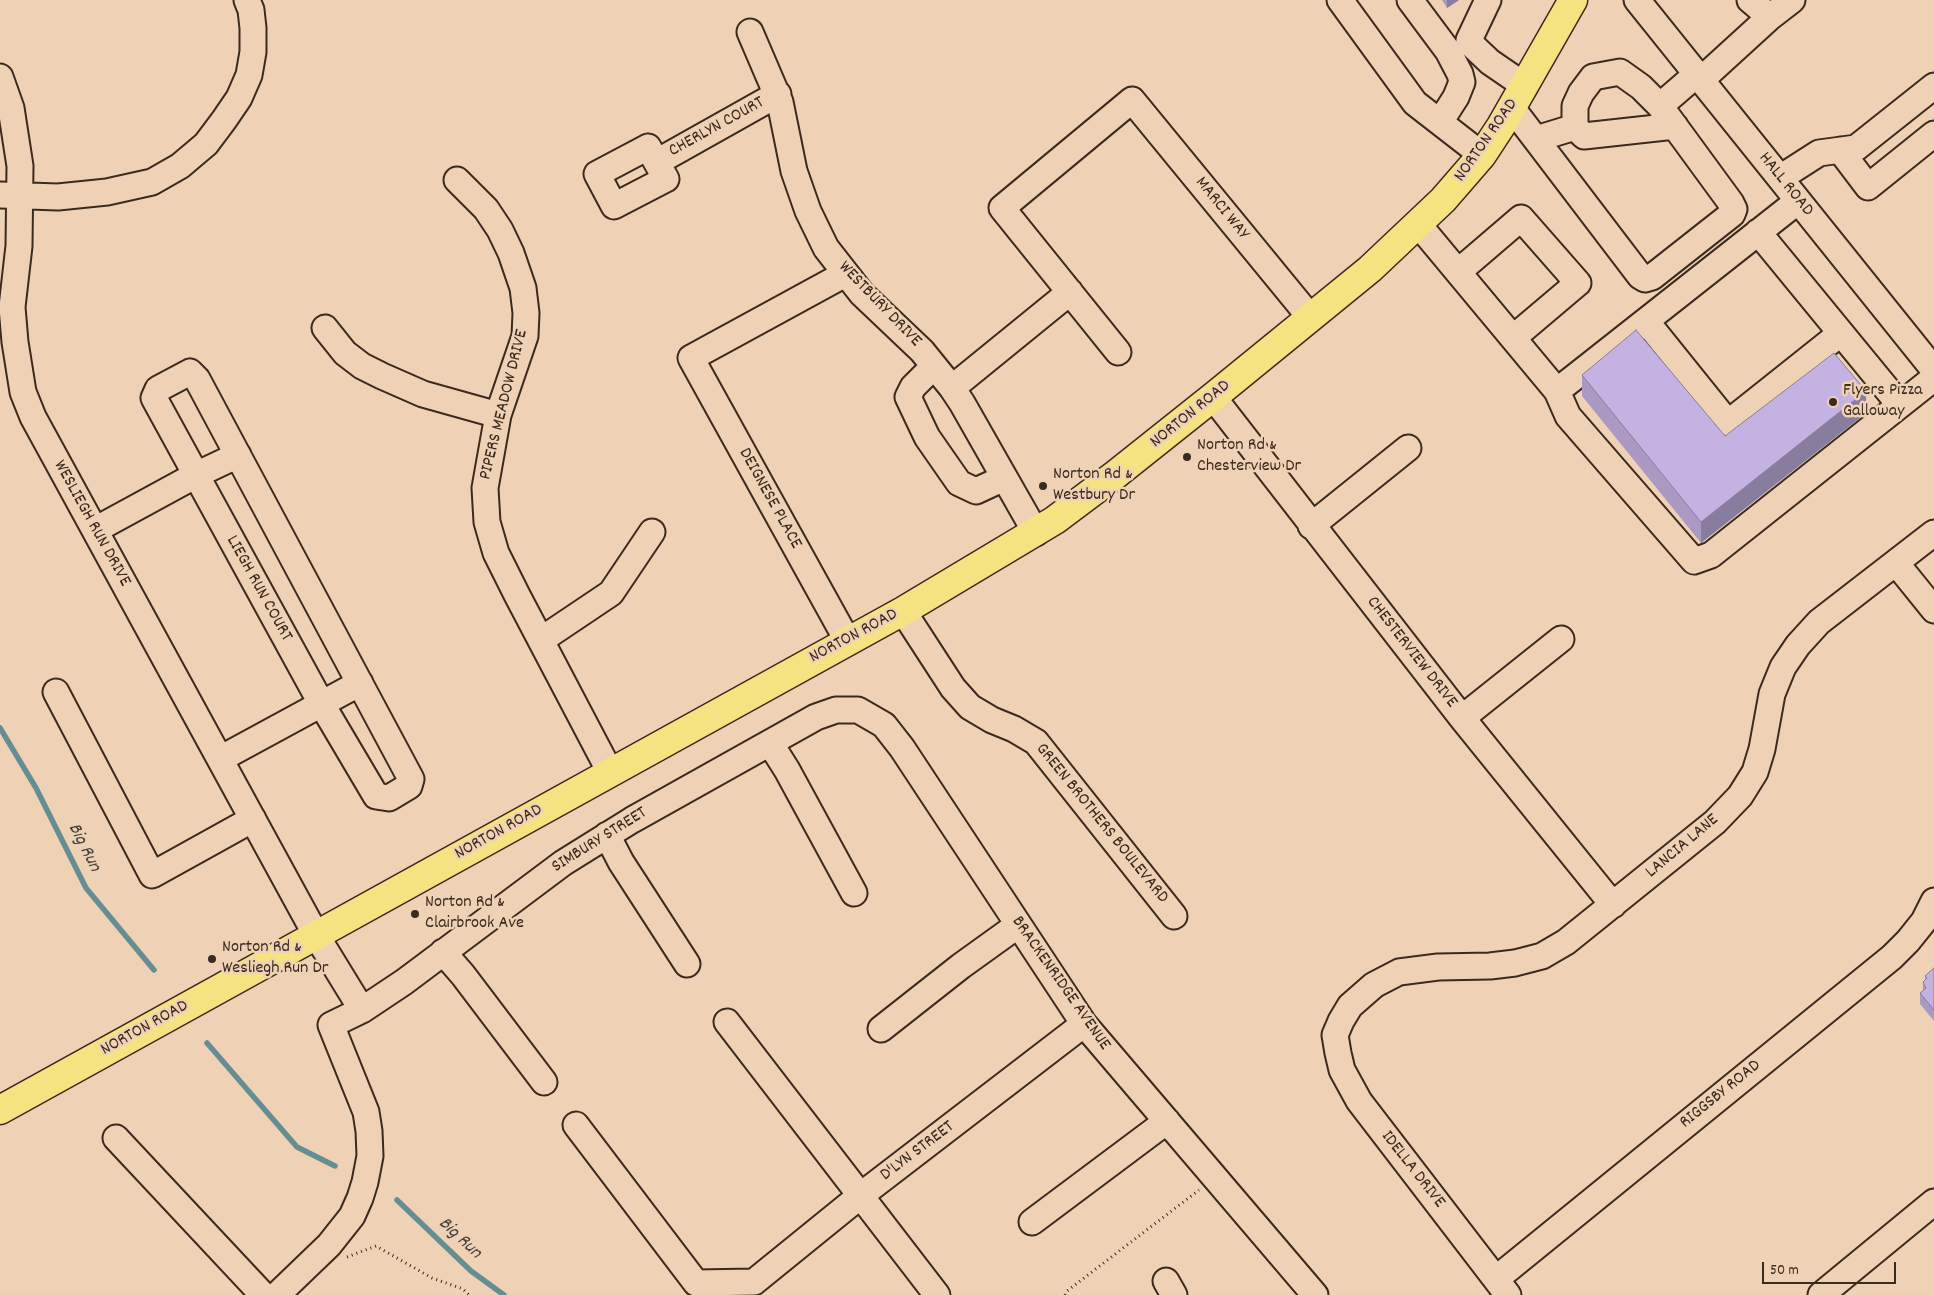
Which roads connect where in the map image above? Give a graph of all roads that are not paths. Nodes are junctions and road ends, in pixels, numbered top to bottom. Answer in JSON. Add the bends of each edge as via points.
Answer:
{"nodes":[{"id":1,"x":247,"y":0,"type":"edge"},
{"id":2,"x":1340,"y":0,"type":"edge"},
{"id":3,"x":1410,"y":0,"type":"edge"},
{"id":4,"x":1488,"y":0,"type":"edge"},
{"id":5,"x":1573,"y":0,"type":"edge"},
{"id":6,"x":1637,"y":0,"type":"edge"},
{"id":7,"x":1750,"y":0,"type":"edge"},
{"id":8,"x":1792,"y":0,"type":"edge"},
{"id":9,"x":1770,"y":17,"type":"junction"},
{"id":10,"x":750,"y":32,"type":"dead end"},
{"id":11,"x":0,"y":77,"type":"edge"},
{"id":12,"x":1699,"y":77,"type":"junction"},
{"id":13,"x":1934,"y":86,"type":"edge"},
{"id":14,"x":778,"y":94,"type":"junction"},
{"id":15,"x":1518,"y":97,"type":"junction"},
{"id":16,"x":1660,"y":106,"type":"junction"},
{"id":17,"x":1440,"y":122,"type":"junction"},
{"id":18,"x":1575,"y":126,"type":"junction"},
{"id":19,"x":1675,"y":126,"type":"junction"},
{"id":20,"x":1934,"y":134,"type":"edge"},
{"id":21,"x":1536,"y":140,"type":"junction"},
{"id":22,"x":1840,"y":150,"type":"junction"},
{"id":23,"x":1482,"y":155,"type":"junction"},
{"id":24,"x":657,"y":162,"type":"dead end"},
{"id":25,"x":1780,"y":178,"type":"junction"},
{"id":26,"x":457,"y":180,"type":"dead end"},
{"id":27,"x":10,"y":195,"type":"edge"},
{"id":28,"x":1798,"y":201,"type":"junction"},
{"id":29,"x":1418,"y":224,"type":"junction"},
{"id":30,"x":1758,"y":232,"type":"junction"},
{"id":31,"x":1458,"y":272,"type":"junction"},
{"id":32,"x":845,"y":274,"type":"junction"},
{"id":33,"x":1070,"y":292,"type":"junction"},
{"id":34,"x":1310,"y":318,"type":"junction"},
{"id":35,"x":1646,"y":321,"type":"junction"},
{"id":36,"x":325,"y":328,"type":"dead end"},
{"id":37,"x":1841,"y":333,"type":"junction"},
{"id":38,"x":1513,"y":338,"type":"junction"},
{"id":39,"x":1118,"y":352,"type":"dead end"},
{"id":40,"x":934,"y":366,"type":"junction"},
{"id":41,"x":1934,"y":370,"type":"edge"},
{"id":42,"x":1934,"y":378,"type":"edge"},
{"id":43,"x":952,"y":388,"type":"junction"},
{"id":44,"x":1557,"y":391,"type":"junction"},
{"id":45,"x":1213,"y":397,"type":"junction"},
{"id":46,"x":1900,"y":405,"type":"junction"},
{"id":47,"x":498,"y":415,"type":"junction"},
{"id":48,"x":1408,"y":448,"type":"dead end"},
{"id":49,"x":238,"y":455,"type":"junction"},
{"id":50,"x":196,"y":475,"type":"junction"},
{"id":51,"x":1004,"y":478,"type":"junction"},
{"id":52,"x":1311,"y":526,"type":"junction"},
{"id":53,"x":95,"y":530,"type":"junction"},
{"id":54,"x":652,"y":532,"type":"dead end"},
{"id":55,"x":1036,"y":533,"type":"junction"},
{"id":56,"x":1934,"y":533,"type":"edge"},
{"id":57,"x":1896,"y":563,"type":"junction"},
{"id":58,"x":1934,"y":610,"type":"edge"},
{"id":59,"x":903,"y":611,"type":"junction"},
{"id":60,"x":1561,"y":639,"type":"dead end"},
{"id":61,"x":541,"y":640,"type":"junction"},
{"id":62,"x":847,"y":640,"type":"junction"},
{"id":63,"x":360,"y":683,"type":"junction"},
{"id":64,"x":56,"y":692,"type":"dead end"},
{"id":65,"x":320,"y":703,"type":"junction"},
{"id":66,"x":858,"y":710,"type":"joint"},
{"id":67,"x":1462,"y":718,"type":"junction"},
{"id":68,"x":770,"y":743,"type":"junction"},
{"id":69,"x":220,"y":759,"type":"junction"},
{"id":70,"x":610,"y":772,"type":"junction"},
{"id":71,"x":253,"y":819,"type":"junction"},
{"id":72,"x":607,"y":835,"type":"junction"},
{"id":73,"x":854,"y":893,"type":"dead end"},
{"id":74,"x":1934,"y":901,"type":"edge"},
{"id":75,"x":1613,"y":905,"type":"junction"},
{"id":76,"x":1174,"y":916,"type":"dead end"},
{"id":77,"x":1018,"y":925,"type":"junction"},
{"id":78,"x":316,"y":934,"type":"junction"},
{"id":79,"x":443,"y":952,"type":"junction"},
{"id":80,"x":687,"y":964,"type":"dead end"},
{"id":81,"x":362,"y":1010,"type":"junction"},
{"id":82,"x":726,"y":1022,"type":"dead end"},
{"id":83,"x":1084,"y":1024,"type":"junction"},
{"id":84,"x":881,"y":1029,"type":"dead end"},
{"id":85,"x":1335,"y":1035,"type":"joint"},
{"id":86,"x":544,"y":1082,"type":"dead end"},
{"id":87,"x":0,"y":1110,"type":"edge"},
{"id":88,"x":1167,"y":1121,"type":"junction"},
{"id":89,"x":576,"y":1125,"type":"dead end"},
{"id":90,"x":116,"y":1138,"type":"dead end"},
{"id":91,"x":860,"y":1196,"type":"junction"},
{"id":92,"x":1934,"y":1202,"type":"edge"},
{"id":93,"x":1032,"y":1222,"type":"dead end"},
{"id":94,"x":1502,"y":1287,"type":"edge"},
{"id":95,"x":752,"y":1288,"type":"edge"},
{"id":96,"x":691,"y":1289,"type":"edge"},
{"id":97,"x":263,"y":1295,"type":"edge"},
{"id":98,"x":277,"y":1295,"type":"edge"},
{"id":99,"x":937,"y":1295,"type":"edge"},
{"id":100,"x":1315,"y":1295,"type":"edge"},
{"id":101,"x":1821,"y":1295,"type":"edge"}],
"edges":[{"from":1,"to":27,"type":"street","via":[[253,28],[249,75],[239,98],[206,144],[180,166],[152,182],[106,192],[58,197]]},
{"from":2,"to":17,"type":"street","via":[[1415,102]]},
{"from":3,"to":17,"type":"street","via":[[1448,51],[1462,82]]},
{"from":4,"to":15,"type":"street","via":[[1469,40]]},
{"from":5,"to":15,"type":"main road","name":"NORTON ROAD"},
{"from":6,"to":12,"type":"street","name":"HALL ROAD"},
{"from":7,"to":9,"type":"street"},
{"from":8,"to":9,"type":"street"},
{"from":9,"to":12,"type":"street"},
{"from":10,"to":14,"type":"street","name":"WESTBURY DRIVE"},
{"from":11,"to":27,"type":"street","name":"WESLIEGH RUN DRIVE","via":[[11,108],[20,166]]},
{"from":12,"to":16,"type":"street"},
{"from":12,"to":25,"type":"street","name":"HALL ROAD"},
{"from":13,"to":22,"type":"street","via":[[1856,148]]},
{"from":14,"to":24,"type":"street","name":"CHERLYN COURT"},
{"from":14,"to":32,"type":"street","name":"WESTBURY DRIVE","via":[[794,171],[808,211],[826,248]]},
{"from":15,"to":21,"type":"street"},
{"from":15,"to":23,"type":"main road","name":"NORTON ROAD"},
{"from":16,"to":18,"type":"street","via":[[1620,72],[1593,77],[1575,106]]},
{"from":16,"to":19,"type":"street"},
{"from":17,"to":23,"type":"street"},
{"from":18,"to":19,"type":"street","via":[[1584,136]]},
{"from":18,"to":21,"type":"street"},
{"from":19,"to":21,"type":"street","via":[[1734,209],[1732,214],[1666,266],[1645,279]]},
{"from":20,"to":22,"type":"street","via":[[1868,186]]},
{"from":22,"to":25,"type":"street","via":[[1819,153]]},
{"from":23,"to":29,"type":"main road","name":"NORTON ROAD"},
{"from":25,"to":28,"type":"street","name":"HALL ROAD"},
{"from":26,"to":47,"type":"street","name":"PIPERS MEADOW DRIVE","via":[[486,209],[500,230],[523,288],[525,336]]},
{"from":27,"to":53,"type":"street","name":"WESLIEGH RUN DRIVE","via":[[19,246],[12,307],[23,392],[33,417]]},
{"from":28,"to":30,"type":"street"},
{"from":28,"to":41,"type":"street","name":"HALL ROAD"},
{"from":29,"to":31,"type":"street"},
{"from":29,"to":34,"type":"main road","name":"NORTON ROAD"},
{"from":30,"to":35,"type":"street"},
{"from":30,"to":37,"type":"street"},
{"from":31,"to":38,"type":"street"},
{"from":31,"to":38,"type":"street","via":[[1520,218],[1578,282]]},
{"from":32,"to":40,"type":"street","name":"WESTBURY DRIVE"},
{"from":32,"to":62,"type":"street","name":"DEIGNESE PLACE","via":[[692,358]]},
{"from":33,"to":34,"type":"street","name":"MARCI WAY","via":[[1002,208],[1132,100]]},
{"from":33,"to":39,"type":"street"},
{"from":33,"to":43,"type":"street"},
{"from":34,"to":45,"type":"main road","name":"NORTON ROAD"},
{"from":35,"to":37,"type":"street","via":[[1728,423]]},
{"from":35,"to":44,"type":"street"},
{"from":36,"to":47,"type":"street","via":[[345,353],[362,366],[423,394]]},
{"from":37,"to":46,"type":"street"},
{"from":38,"to":44,"type":"street"},
{"from":40,"to":43,"type":"street","name":"WESTBURY DRIVE"},
{"from":40,"to":51,"type":"street","via":[[913,386],[908,398],[927,437],[959,483],[976,491]]},
{"from":42,"to":46,"type":"street"},
{"from":43,"to":51,"type":"street","name":"WESTBURY DRIVE"},
{"from":44,"to":46,"type":"street","via":[[1568,416],[1694,562],[1712,555]]},
{"from":45,"to":52,"type":"street","name":"CHESTERVIEW DRIVE"},
{"from":45,"to":55,"type":"main road","name":"NORTON ROAD","via":[[1092,494]]},
{"from":47,"to":61,"type":"street","name":"PIPERS MEADOW DRIVE","via":[[484,488],[487,522],[496,553]]},
{"from":48,"to":52,"type":"street"},
{"from":49,"to":50,"type":"street"},
{"from":49,"to":50,"type":"street","name":"LIEGH RUN COURT","via":[[197,379],[190,372],[158,389],[154,398]]},
{"from":49,"to":63,"type":"street","name":"LIEGH RUN COURT"},
{"from":50,"to":53,"type":"street"},
{"from":50,"to":65,"type":"street","name":"LIEGH RUN COURT"},
{"from":51,"to":55,"type":"street","name":"WESTBURY DRIVE"},
{"from":52,"to":67,"type":"street","name":"CHESTERVIEW DRIVE"},
{"from":53,"to":69,"type":"street","name":"WESLIEGH RUN DRIVE"},
{"from":54,"to":61,"type":"street","via":[[611,593]]},
{"from":55,"to":59,"type":"main road","name":"NORTON ROAD"},
{"from":56,"to":57,"type":"street","name":"LANCIA LANE"},
{"from":57,"to":58,"type":"street"},
{"from":57,"to":75,"type":"street","name":"LANCIA LANE","via":[[1820,622],[1783,667],[1772,694],[1755,772],[1740,796],[1714,822]]},
{"from":59,"to":62,"type":"main road","name":"NORTON ROAD"},
{"from":59,"to":76,"type":"street","name":"GREEN BROTHERS BOULEVARD","via":[[953,688],[970,707],[1036,742]]},
{"from":60,"to":67,"type":"street"},
{"from":61,"to":70,"type":"street","name":"PIPERS MEADOW DRIVE"},
{"from":62,"to":70,"type":"main road","name":"NORTON ROAD"},
{"from":63,"to":65,"type":"street"},
{"from":63,"to":65,"type":"street","name":"LIEGH RUN COURT","via":[[412,779],[409,786],[388,798],[376,796]]},
{"from":64,"to":71,"type":"street","via":[[152,875]]},
{"from":65,"to":69,"type":"street"},
{"from":66,"to":68,"type":"street","name":"SIMBURY STREET","via":[[836,710],[816,717]]},
{"from":66,"to":77,"type":"street","name":"BRACKENRIDGE AVENUE","via":[[884,724],[896,740]]},
{"from":67,"to":75,"type":"street","name":"CHESTERVIEW DRIVE"},
{"from":68,"to":72,"type":"street","name":"SIMBURY STREET"},
{"from":68,"to":73,"type":"street"},
{"from":69,"to":71,"type":"street","name":"WESLIEGH RUN DRIVE"},
{"from":70,"to":78,"type":"main road","name":"NORTON ROAD"},
{"from":71,"to":78,"type":"street","name":"WESLIEGH RUN DRIVE"},
{"from":72,"to":79,"type":"street","name":"SIMBURY STREET","via":[[563,862]]},
{"from":72,"to":80,"type":"street"},
{"from":74,"to":94,"type":"street","name":"RIGGSBY ROAD","via":[[1924,921],[1892,957]]},
{"from":75,"to":85,"type":"street","name":"LANCIA LANE","via":[[1566,942],[1542,956],[1490,966],[1399,972],[1374,985],[1350,1006]]},
{"from":77,"to":83,"type":"street","name":"BRACKENRIDGE AVENUE"},
{"from":77,"to":84,"type":"street"},
{"from":78,"to":81,"type":"street","name":"WESLIEGH RUN DRIVE"},
{"from":78,"to":87,"type":"main road","name":"NORTON ROAD"},
{"from":79,"to":81,"type":"street","name":"SIMBURY STREET"},
{"from":79,"to":86,"type":"street"},
{"from":81,"to":98,"type":"street","name":"SIMBURY STREET","via":[[331,1025],[366,1112],[370,1156],[360,1198],[352,1216],[329,1245]]},
{"from":82,"to":91,"type":"street"},
{"from":83,"to":88,"type":"street","name":"BRACKENRIDGE AVENUE"},
{"from":83,"to":91,"type":"street","name":"D'LYN STREET"},
{"from":85,"to":94,"type":"street","name":"IDELLA DRIVE","via":[[1342,1070],[1358,1101]]},
{"from":88,"to":93,"type":"street"},
{"from":88,"to":100,"type":"street","name":"BRACKENRIDGE AVENUE"},
{"from":89,"to":96,"type":"street"},
{"from":90,"to":97,"type":"street"},
{"from":91,"to":95,"type":"street","name":"D'LYN STREET"},
{"from":91,"to":99,"type":"street"},
{"from":92,"to":101,"type":"street"},
{"from":95,"to":96,"type":"street"}]}
